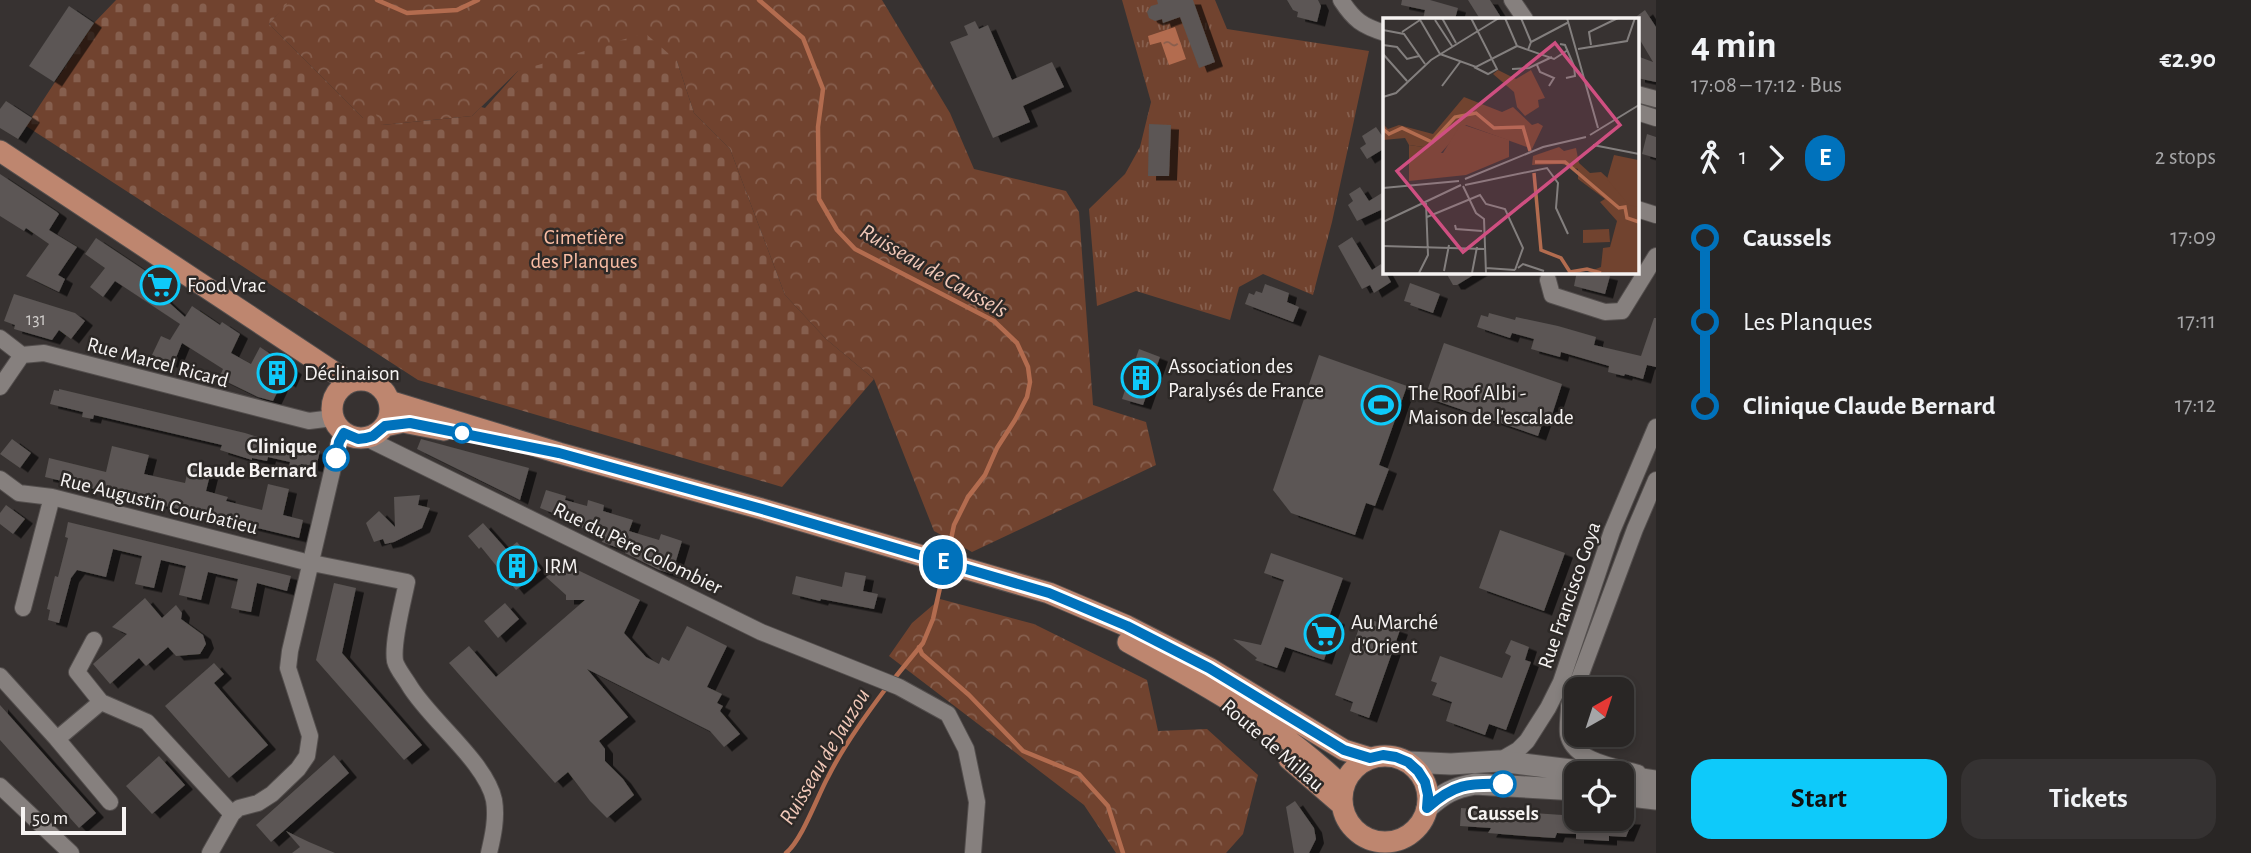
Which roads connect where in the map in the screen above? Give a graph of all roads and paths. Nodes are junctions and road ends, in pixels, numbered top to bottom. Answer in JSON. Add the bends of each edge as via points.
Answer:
{"nodes":[{"id":1,"x":1341,"y":0,"type":"edge"},
{"id":2,"x":1512,"y":0,"type":"edge"},
{"id":3,"x":1524,"y":18,"type":"edge"},
{"id":4,"x":1383,"y":32,"type":"edge"},
{"id":5,"x":1638,"y":93,"type":"edge"},
{"id":6,"x":1656,"y":99,"type":"edge"},
{"id":7,"x":1638,"y":113,"type":"edge"},
{"id":8,"x":1656,"y":118,"type":"edge"},
{"id":9,"x":0,"y":151,"type":"edge"},
{"id":10,"x":1638,"y":209,"type":"edge"},
{"id":11,"x":1656,"y":215,"type":"edge"},
{"id":12,"x":1656,"y":256,"type":"edge"},
{"id":13,"x":1548,"y":280,"type":"dead end"},
{"id":14,"x":0,"y":338,"type":"edge"},
{"id":15,"x":22,"y":355,"type":"junction"},
{"id":16,"x":0,"y":387,"type":"edge"},
{"id":17,"x":389,"y":401,"type":"junction"},
{"id":18,"x":339,"y":407,"type":"junction"},
{"id":19,"x":1656,"y":427,"type":"edge"},
{"id":20,"x":377,"y":432,"type":"junction"},
{"id":21,"x":559,"y":453,"type":"junction"},
{"id":22,"x":0,"y":479,"type":"edge"},
{"id":23,"x":1656,"y":480,"type":"edge"},
{"id":24,"x":52,"y":497,"type":"junction"},
{"id":25,"x":311,"y":562,"type":"junction"},
{"id":26,"x":974,"y":571,"type":"junction"},
{"id":27,"x":23,"y":608,"type":"dead end"},
{"id":28,"x":94,"y":640,"type":"dead end"},
{"id":29,"x":0,"y":676,"type":"edge"},
{"id":30,"x":101,"y":702,"type":"junction"},
{"id":31,"x":57,"y":739,"type":"junction"},
{"id":32,"x":1370,"y":758,"type":"junction"},
{"id":33,"x":1499,"y":761,"type":"junction"},
{"id":34,"x":1408,"y":762,"type":"junction"},
{"id":35,"x":1564,"y":769,"type":"edge"},
{"id":36,"x":1634,"y":777,"type":"edge"},
{"id":37,"x":1656,"y":779,"type":"edge"},
{"id":38,"x":0,"y":786,"type":"edge"},
{"id":39,"x":1564,"y":789,"type":"edge"},
{"id":40,"x":1342,"y":796,"type":"junction"},
{"id":41,"x":1634,"y":796,"type":"edge"},
{"id":42,"x":1656,"y":799,"type":"edge"},
{"id":43,"x":110,"y":802,"type":"dead end"},
{"id":44,"x":1427,"y":808,"type":"junction"},
{"id":45,"x":232,"y":814,"type":"junction"},
{"id":46,"x":1411,"y":844,"type":"edge"},
{"id":47,"x":1385,"y":847,"type":"edge"},
{"id":48,"x":71,"y":853,"type":"edge"},
{"id":49,"x":210,"y":853,"type":"edge"},
{"id":50,"x":489,"y":853,"type":"edge"},
{"id":51,"x":973,"y":853,"type":"edge"}],
"edges":[{"from":1,"to":4,"type":"street","via":[[1352,17]]},
{"from":2,"to":3,"type":"street"},
{"from":5,"to":6,"type":"street"},
{"from":7,"to":8,"type":"street"},
{"from":9,"to":18,"type":"main road","via":[[327,368]]},
{"from":10,"to":11,"type":"street"},
{"from":12,"to":13,"type":"street","via":[[1622,311],[1605,312],[1552,295]]},
{"from":14,"to":15,"type":"street"},
{"from":15,"to":16,"type":"street"},
{"from":15,"to":18,"type":"street","name":"Rue Marcel Ricard","via":[[44,353],[309,421]]},
{"from":17,"to":18,"type":"main road","via":[[378,385],[359,380]]},
{"from":17,"to":20,"type":"main road","via":[[390,410]]},
{"from":17,"to":21,"type":"main road"},
{"from":18,"to":20,"type":"main road","via":[[358,439]]},
{"from":18,"to":25,"type":"street","via":[[339,442]]},
{"from":19,"to":33,"type":"street","name":"Rue Francisco Goya","via":[[1612,531],[1561,682],[1527,741]]},
{"from":20,"to":21,"type":"main road","via":[[410,423]]},
{"from":20,"to":51,"type":"street","name":"Rue du Père Colombier","via":[[393,450],[761,632],[899,687],[948,714],[966,749],[976,802]]},
{"from":21,"to":26,"type":"main road"},
{"from":22,"to":24,"type":"street","name":"Rue Augustin Courbatieu","via":[[19,493]]},
{"from":23,"to":37,"type":"street","name":"Rue Francisco Goya","via":[[1569,706],[1568,734],[1574,747],[1591,759]]},
{"from":24,"to":25,"type":"street","name":"Rue Augustin Courbatieu"},
{"from":24,"to":27,"type":"street"},
{"from":25,"to":45,"type":"street","via":[[288,668],[310,736],[307,756],[272,794]]},
{"from":25,"to":50,"type":"street","name":"Rue Augustin Courbatieu","via":[[407,582],[396,663],[415,695],[483,776],[494,800]]},
{"from":26,"to":32,"type":"main road","via":[[1049,593],[1127,626],[1209,668],[1344,750]]},
{"from":26,"to":40,"type":"main road","name":"Route de Millau","via":[[1111,632],[1205,686],[1238,718]]},
{"from":28,"to":30,"type":"street","via":[[77,672]]},
{"from":29,"to":31,"type":"street"},
{"from":30,"to":31,"type":"street"},
{"from":30,"to":45,"type":"street","via":[[147,722]]},
{"from":31,"to":43,"type":"street"},
{"from":32,"to":34,"type":"main road","via":[[1383,755]]},
{"from":32,"to":40,"type":"main road","via":[[1349,773]]},
{"from":33,"to":34,"type":"main road"},
{"from":33,"to":35,"type":"main road"},
{"from":34,"to":44,"type":"main road","via":[[1425,782]]},
{"from":36,"to":37,"type":"main road"},
{"from":38,"to":48,"type":"street"},
{"from":39,"to":44,"type":"main road","via":[[1475,784],[1444,793]]},
{"from":40,"to":47,"type":"main road","via":[[1348,822],[1356,832]]},
{"from":41,"to":42,"type":"main road"},
{"from":44,"to":46,"type":"main road"},
{"from":45,"to":49,"type":"street"},
{"from":46,"to":47,"type":"main road","via":[[1390,842]]}]}
